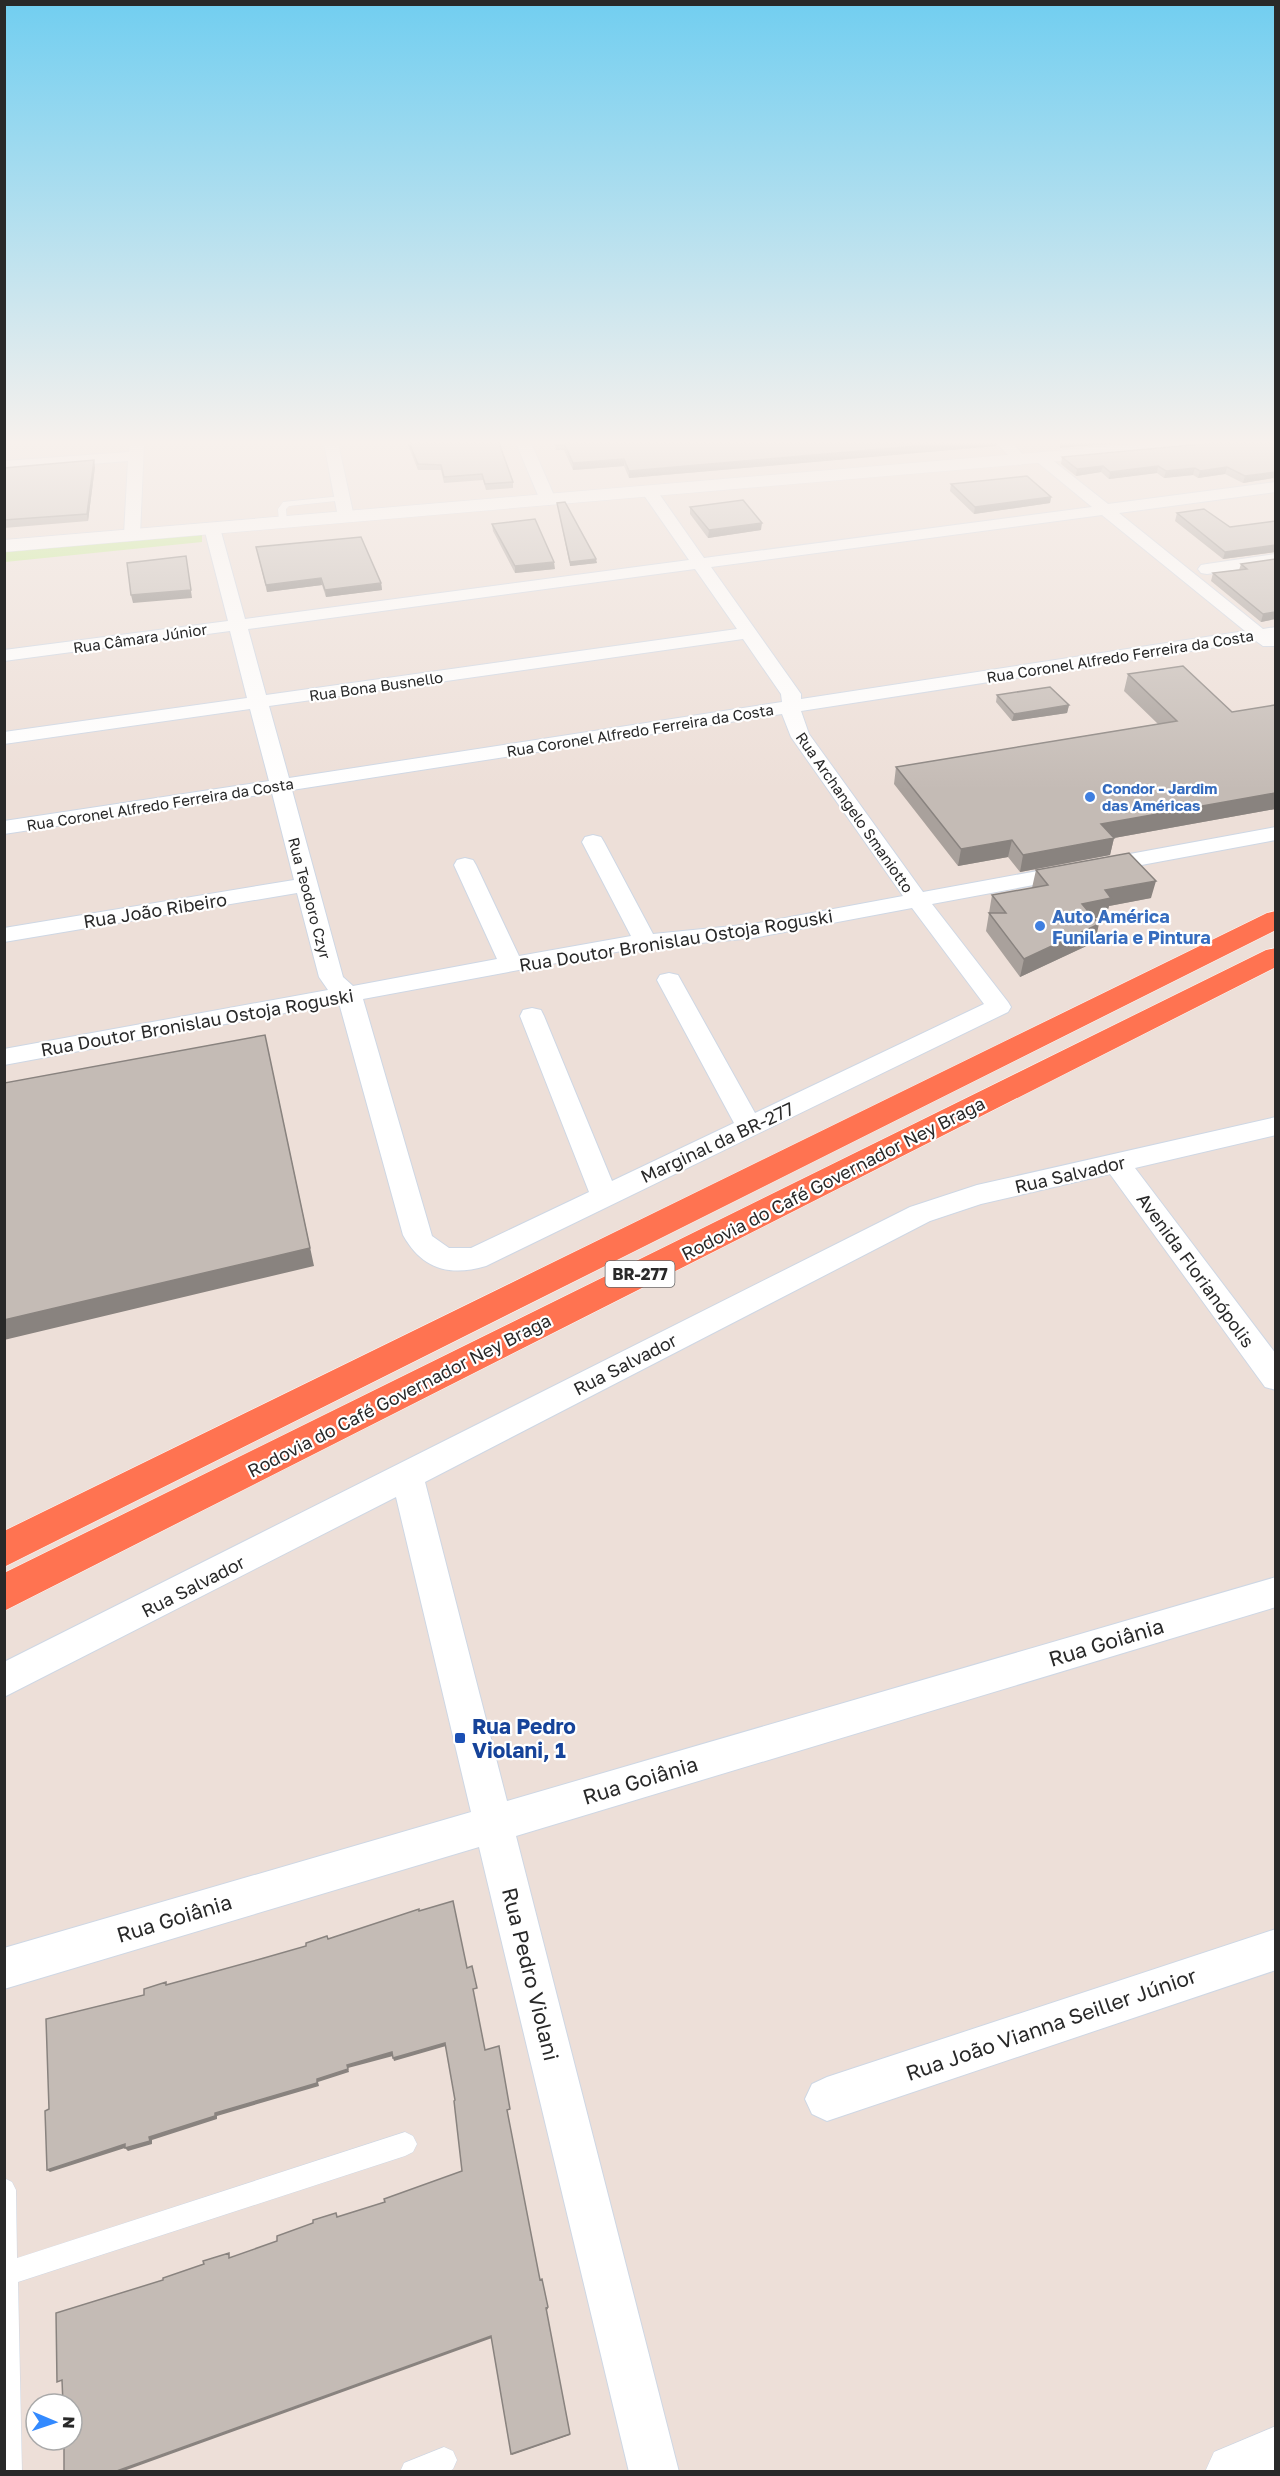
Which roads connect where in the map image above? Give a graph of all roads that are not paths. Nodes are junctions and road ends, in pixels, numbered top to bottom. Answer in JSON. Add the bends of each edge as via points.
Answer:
{"nodes":[{"id":1,"x":220,"y":559,"type":"edge"},
{"id":2,"x":696,"y":559,"type":"edge"},
{"id":3,"x":733,"y":559,"type":"edge"},
{"id":4,"x":1169,"y":559,"type":"edge"},
{"id":5,"x":1275,"y":559,"type":"edge"},
{"id":6,"x":699,"y":563,"type":"junction"},
{"id":7,"x":1207,"y":569,"type":"dead end"},
{"id":8,"x":237,"y":625,"type":"junction"},
{"id":9,"x":747,"y":633,"type":"junction"},
{"id":10,"x":1267,"y":633,"type":"edge"},
{"id":11,"x":1275,"y":647,"type":"edge"},
{"id":12,"x":4,"y":656,"type":"edge"},
{"id":13,"x":258,"y":702,"type":"junction"},
{"id":14,"x":790,"y":707,"type":"junction"},
{"id":15,"x":4,"y":738,"type":"edge"},
{"id":16,"x":280,"y":786,"type":"junction"},
{"id":17,"x":4,"y":828,"type":"edge"},
{"id":18,"x":1275,"y":833,"type":"edge"},
{"id":19,"x":593,"y":842,"type":"dead end"},
{"id":20,"x":465,"y":865,"type":"dead end"},
{"id":21,"x":305,"y":885,"type":"junction"},
{"id":22,"x":918,"y":900,"type":"junction"},
{"id":23,"x":1275,"y":919,"type":"edge"},
{"id":24,"x":4,"y":935,"type":"edge"},
{"id":25,"x":645,"y":941,"type":"junction"},
{"id":26,"x":1275,"y":956,"type":"edge"},
{"id":27,"x":511,"y":964,"type":"junction"},
{"id":28,"x":669,"y":980,"type":"dead end"},
{"id":29,"x":349,"y":994,"type":"junction"},
{"id":30,"x":999,"y":1007,"type":"joint"},
{"id":31,"x":532,"y":1016,"type":"dead end"},
{"id":32,"x":4,"y":1057,"type":"edge"},
{"id":33,"x":1275,"y":1126,"type":"edge"},
{"id":34,"x":749,"y":1127,"type":"junction"},
{"id":35,"x":1117,"y":1163,"type":"junction"},
{"id":36,"x":604,"y":1196,"type":"junction"},
{"id":37,"x":432,"y":1255,"type":"joint"},
{"id":38,"x":1275,"y":1378,"type":"edge"},
{"id":39,"x":407,"y":1476,"type":"junction"},
{"id":40,"x":4,"y":1550,"type":"edge"},
{"id":41,"x":1275,"y":1592,"type":"edge"},
{"id":42,"x":4,"y":1593,"type":"edge"},
{"id":43,"x":4,"y":1680,"type":"edge"},
{"id":44,"x":493,"y":1824,"type":"junction"},
{"id":45,"x":1275,"y":1949,"type":"edge"},
{"id":46,"x":4,"y":1969,"type":"edge"},
{"id":47,"x":828,"y":2099,"type":"dead end"},
{"id":48,"x":405,"y":2144,"type":"dead end"},
{"id":49,"x":4,"y":2190,"type":"edge"},
{"id":50,"x":5,"y":2273,"type":"edge"},
{"id":51,"x":1275,"y":2454,"type":"edge"},
{"id":52,"x":444,"y":2460,"type":"dead end"},
{"id":53,"x":9,"y":2472,"type":"edge"},
{"id":54,"x":413,"y":2472,"type":"edge"},
{"id":55,"x":654,"y":2472,"type":"edge"},
{"id":56,"x":1234,"y":2472,"type":"edge"}],
"edges":[{"from":1,"to":8,"type":"street","name":"Rua Teodoro Czyr"},
{"from":2,"to":6,"type":"street","name":"Rua Archangelo Smaniotto"},
{"from":3,"to":6,"type":"street","name":"Rua Câmara Júnior"},
{"from":4,"to":10,"type":"street"},
{"from":5,"to":7,"type":"street"},
{"from":6,"to":8,"type":"street","name":"Rua Câmara Júnior"},
{"from":6,"to":9,"type":"street","name":"Rua Archangelo Smaniotto"},
{"from":8,"to":12,"type":"street","name":"Rua Câmara Júnior"},
{"from":8,"to":13,"type":"street","name":"Rua Teodoro Czyr"},
{"from":9,"to":13,"type":"street","name":"Rua Bona Busnello"},
{"from":9,"to":14,"type":"street","name":"Rua Archangelo Smaniotto","via":[[790,694]]},
{"from":10,"to":11,"type":"street"},
{"from":10,"to":14,"type":"street","name":"Rua Coronel Alfredo Ferreira da Costa"},
{"from":13,"to":15,"type":"street","name":"Rua Bona Busnello"},
{"from":13,"to":16,"type":"street","name":"Rua Teodoro Czyr"},
{"from":14,"to":16,"type":"street","name":"Rua Coronel Alfredo Ferreira da Costa"},
{"from":14,"to":22,"type":"street","name":"Rua Archangelo Smaniotto","via":[[801,737]]},
{"from":16,"to":17,"type":"street","name":"Rua Coronel Alfredo Ferreira da Costa"},
{"from":16,"to":21,"type":"street","name":"Rua Teodoro Czyr"},
{"from":18,"to":22,"type":"street","name":"Rua Doutor Bronislau Ostoja Roguski"},
{"from":19,"to":25,"type":"street"},
{"from":20,"to":27,"type":"street"},
{"from":21,"to":24,"type":"street","name":"Rua João Ribeiro"},
{"from":21,"to":29,"type":"street","name":"Rua Teodoro Czyr","via":[[331,977]]},
{"from":22,"to":25,"type":"street","name":"Rua Doutor Bronislau Ostoja Roguski","via":[[733,934]]},
{"from":22,"to":30,"type":"street","name":"Rua Archangelo Smaniotto"},
{"from":23,"to":40,"type":"highway","name":"Rodovia do Café Governador Ney Braga","number":"BR-277"},
{"from":25,"to":27,"type":"street","name":"Rua Doutor Bronislau Ostoja Roguski"},
{"from":26,"to":42,"type":"highway","name":"Rodovia do Café Governador Ney Braga","number":"BR-277"},
{"from":27,"to":29,"type":"street","name":"Rua Doutor Bronislau Ostoja Roguski"},
{"from":28,"to":34,"type":"street"},
{"from":29,"to":32,"type":"street","name":"Rua Doutor Bronislau Ostoja Roguski"},
{"from":29,"to":37,"type":"street","name":"Rua Teodoro Czyr","via":[[417,1235]]},
{"from":30,"to":34,"type":"street","name":"Marginal da BR-277"},
{"from":31,"to":36,"type":"street"},
{"from":33,"to":35,"type":"street","name":"Rua Salvador"},
{"from":34,"to":36,"type":"street","name":"Marginal da BR-277"},
{"from":35,"to":38,"type":"street","name":"Avenida Florianópolis"},
{"from":35,"to":39,"type":"street","name":"Rua Salvador","via":[[977,1195],[920,1214]]},
{"from":36,"to":37,"type":"street","name":"Marginal da BR-277","via":[[476,1258],[447,1260]]},
{"from":39,"to":43,"type":"street","name":"Rua Salvador"},
{"from":39,"to":44,"type":"street","name":"Rua Pedro Violani"},
{"from":41,"to":44,"type":"street","name":"Rua Goiânia"},
{"from":44,"to":46,"type":"street","name":"Rua Goiânia"},
{"from":44,"to":55,"type":"street","name":"Rua Pedro Violani"},
{"from":45,"to":47,"type":"street","name":"Rua João Vianna Seiller Júnior"},
{"from":48,"to":50,"type":"lane"},
{"from":49,"to":50,"type":"lane"},
{"from":50,"to":53,"type":"lane"},
{"from":51,"to":56,"type":"main road"},
{"from":52,"to":54,"type":"lane"}]}
